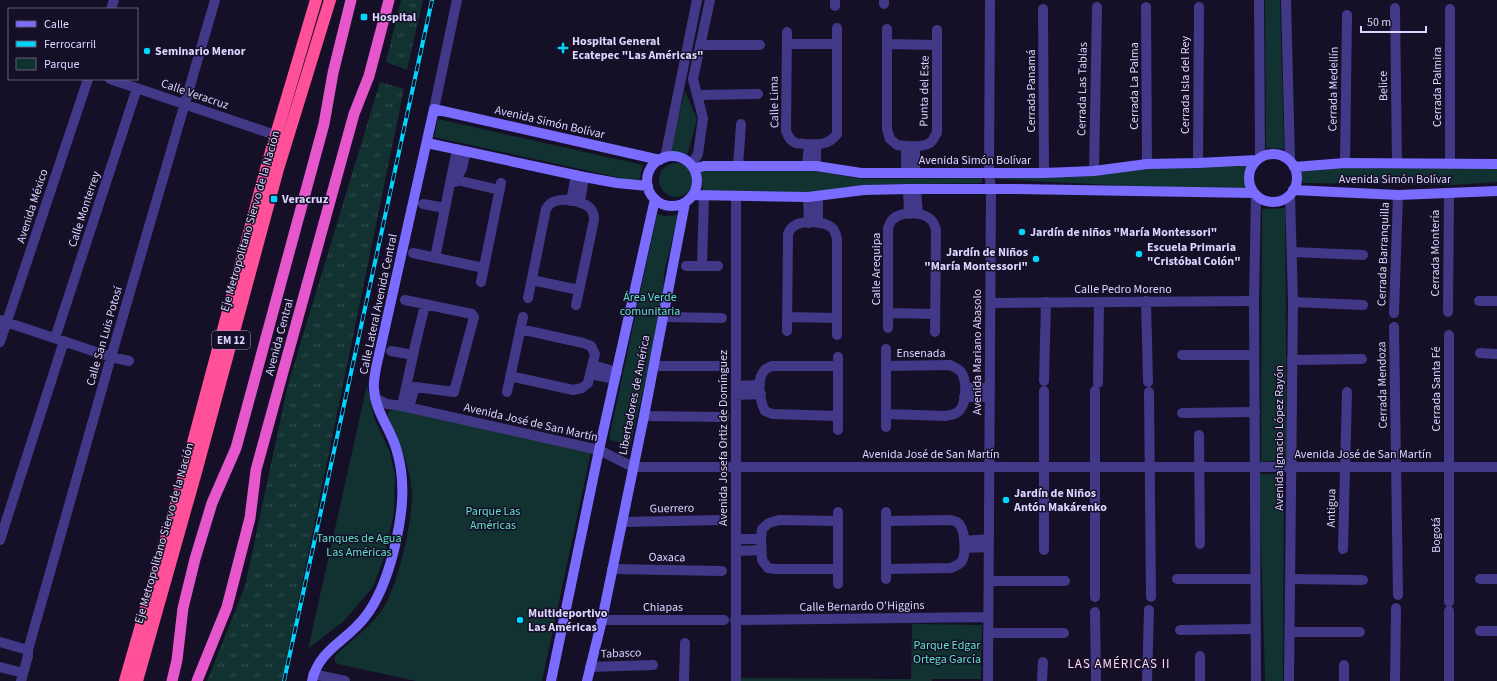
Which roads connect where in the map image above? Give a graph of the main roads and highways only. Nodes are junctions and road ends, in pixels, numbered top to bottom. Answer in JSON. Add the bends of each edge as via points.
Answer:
{"nodes":[{"id":1,"x":316,"y":0,"type":"edge"},
{"id":2,"x":330,"y":0,"type":"edge"},
{"id":3,"x":351,"y":0,"type":"edge"},
{"id":4,"x":389,"y":0,"type":"edge"},
{"id":5,"x":434,"y":109,"type":"joint"},
{"id":6,"x":427,"y":143,"type":"junction"},
{"id":7,"x":1258,"y":158,"type":"junction"},
{"id":8,"x":662,"y":159,"type":"junction"},
{"id":9,"x":1292,"y":164,"type":"junction"},
{"id":10,"x":1497,"y":164,"type":"edge"},
{"id":11,"x":692,"y":167,"type":"junction"},
{"id":12,"x":648,"y":186,"type":"junction"},
{"id":13,"x":1497,"y":191,"type":"edge"},
{"id":14,"x":1292,"y":193,"type":"junction"},
{"id":15,"x":1255,"y":194,"type":"junction"},
{"id":16,"x":693,"y":195,"type":"junction"},
{"id":17,"x":655,"y":199,"type":"junction"},
{"id":18,"x":685,"y":203,"type":"junction"},
{"id":19,"x":313,"y":678,"type":"edge"},
{"id":20,"x":125,"y":681,"type":"edge"},
{"id":21,"x":137,"y":681,"type":"edge"},
{"id":22,"x":172,"y":681,"type":"edge"},
{"id":23,"x":197,"y":681,"type":"edge"},
{"id":24,"x":551,"y":681,"type":"edge"},
{"id":25,"x":587,"y":681,"type":"edge"}],
"edges":[{"from":1,"to":20,"type":"highway","name":"Eje Metropolitano Siervo de la Nación","number":"EM 12","via":[[267,165],[186,469]]},
{"from":2,"to":21,"type":"highway","name":"Eje Metropolitano Siervo de la Nación","number":"EM 12","via":[[278,169]]},
{"from":3,"to":22,"type":"highway","name":"Avenida Central","via":[[333,73],[324,124],[236,448],[212,503],[195,559],[183,608]]},
{"from":4,"to":23,"type":"highway","name":"Avenida Central","via":[[368,76],[354,114],[258,462],[250,518],[227,607]]},
{"from":5,"to":6,"type":"main road","name":"Calle Lateral Avenida Central"},
{"from":5,"to":8,"type":"main road","name":"Avenida Simón Bolívar"},
{"from":6,"to":12,"type":"main road","via":[[580,176]]},
{"from":6,"to":19,"type":"main road","name":"Calle Lateral Avenida Central","via":[[376,368],[374,387],[379,413],[396,448],[401,470],[402,512],[394,551],[381,591],[373,606],[352,631],[326,653]]},
{"from":7,"to":9,"type":"main road","via":[[1266,154],[1279,154]]},
{"from":7,"to":11,"type":"main road","name":"Avenida Simón Bolívar","via":[[1044,173],[861,173],[812,166]]},
{"from":7,"to":15,"type":"main road","via":[[1249,172],[1250,186]]},
{"from":8,"to":11,"type":"main road","via":[[679,158]]},
{"from":8,"to":12,"type":"main road","via":[[653,166]]},
{"from":9,"to":10,"type":"main road","name":"Avenida Simón Bolívar"},
{"from":9,"to":14,"type":"main road","via":[[1297,179]]},
{"from":11,"to":16,"type":"main road","via":[[697,182]]},
{"from":12,"to":17,"type":"main road"},
{"from":13,"to":14,"type":"main road","name":"Avenida Simón Bolívar","via":[[1398,195]]},
{"from":14,"to":15,"type":"main road","via":[[1284,199],[1269,202]]},
{"from":15,"to":16,"type":"main road","via":[[912,189],[864,190],[813,197]]},
{"from":16,"to":18,"type":"main road"},
{"from":17,"to":18,"type":"main road","via":[[670,206]]},
{"from":17,"to":24,"type":"main road","name":"Libertadores de América","via":[[598,450]]},
{"from":18,"to":25,"type":"main road","name":"Libertadores de América","via":[[644,416]]}]}
